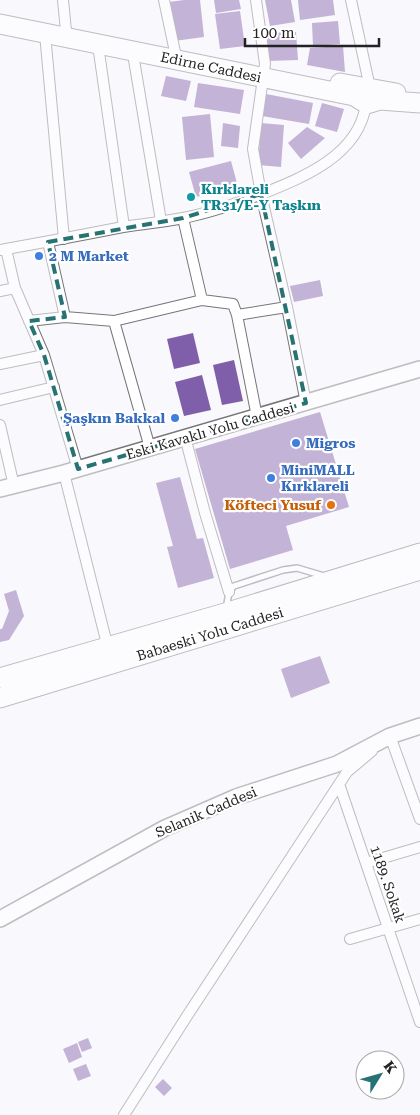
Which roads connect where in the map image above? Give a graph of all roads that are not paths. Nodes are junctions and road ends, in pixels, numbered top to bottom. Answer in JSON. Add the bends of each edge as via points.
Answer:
{"nodes":[{"id":1,"x":63,"y":0,"type":"edge"},
{"id":2,"x":164,"y":0,"type":"edge"},
{"id":3,"x":256,"y":0,"type":"edge"},
{"id":4,"x":351,"y":0,"type":"edge"},
{"id":5,"x":0,"y":17,"type":"edge"},
{"id":6,"x":0,"y":24,"type":"edge"},
{"id":7,"x":66,"y":31,"type":"junction"},
{"id":8,"x":45,"y":34,"type":"junction"},
{"id":9,"x":98,"y":45,"type":"junction"},
{"id":10,"x":134,"y":48,"type":"junction"},
{"id":11,"x":175,"y":52,"type":"junction"},
{"id":12,"x":263,"y":74,"type":"junction"},
{"id":13,"x":368,"y":96,"type":"junction"},
{"id":14,"x":420,"y":96,"type":"edge"},
{"id":15,"x":420,"y":103,"type":"edge"},
{"id":16,"x":261,"y":194,"type":"junction"},
{"id":17,"x":183,"y":218,"type":"junction"},
{"id":18,"x":161,"y":221,"type":"junction"},
{"id":19,"x":124,"y":227,"type":"junction"},
{"id":20,"x":64,"y":239,"type":"junction"},
{"id":21,"x":48,"y":242,"type":"junction"},
{"id":22,"x":3,"y":250,"type":"edge"},
{"id":23,"x":15,"y":288,"type":"junction"},
{"id":24,"x":0,"y":291,"type":"edge"},
{"id":25,"x":202,"y":300,"type":"junction"},
{"id":26,"x":287,"y":307,"type":"junction"},
{"id":27,"x":237,"y":315,"type":"junction"},
{"id":28,"x":65,"y":317,"type":"junction"},
{"id":29,"x":29,"y":321,"type":"junction"},
{"id":30,"x":114,"y":321,"type":"junction"},
{"id":31,"x":44,"y":355,"type":"junction"},
{"id":32,"x":0,"y":364,"type":"edge"},
{"id":33,"x":420,"y":369,"type":"edge"},
{"id":34,"x":54,"y":387,"type":"junction"},
{"id":35,"x":0,"y":400,"type":"edge"},
{"id":36,"x":306,"y":403,"type":"junction"},
{"id":37,"x":257,"y":417,"type":"junction"},
{"id":38,"x":0,"y":425,"type":"edge"},
{"id":39,"x":185,"y":437,"type":"junction"},
{"id":40,"x":150,"y":448,"type":"junction"},
{"id":41,"x":71,"y":471,"type":"junction"},
{"id":42,"x":7,"y":488,"type":"edge"},
{"id":43,"x":420,"y":553,"type":"edge"},
{"id":44,"x":420,"y":570,"type":"edge"},
{"id":45,"x":334,"y":579,"type":"junction"},
{"id":46,"x":229,"y":592,"type":"junction"},
{"id":47,"x":225,"y":613,"type":"junction"},
{"id":48,"x":108,"y":648,"type":"junction"},
{"id":49,"x":0,"y":678,"type":"edge"},
{"id":50,"x":0,"y":698,"type":"edge"},
{"id":51,"x":420,"y":726,"type":"edge"},
{"id":52,"x":390,"y":736,"type":"junction"},
{"id":53,"x":339,"y":784,"type":"junction"},
{"id":54,"x":418,"y":807,"type":"edge"},
{"id":55,"x":420,"y":819,"type":"edge"},
{"id":56,"x":420,"y":847,"type":"edge"},
{"id":57,"x":366,"y":863,"type":"junction"},
{"id":58,"x":0,"y":919,"type":"edge"},
{"id":59,"x":420,"y":919,"type":"edge"},
{"id":60,"x":389,"y":928,"type":"junction"},
{"id":61,"x":350,"y":939,"type":"dead end"},
{"id":62,"x":417,"y":1005,"type":"edge"},
{"id":63,"x":420,"y":1022,"type":"edge"},
{"id":64,"x":124,"y":1115,"type":"edge"}],
"edges":[{"from":1,"to":7,"type":"street"},
{"from":2,"to":11,"type":"street"},
{"from":3,"to":12,"type":"street"},
{"from":4,"to":13,"type":"street"},
{"from":5,"to":7,"type":"highway","name":"Edirne Caddesi"},
{"from":6,"to":8,"type":"highway","name":"Edirne Caddesi"},
{"from":7,"to":10,"type":"highway","name":"Edirne Caddesi"},
{"from":8,"to":9,"type":"highway","name":"Edirne Caddesi"},
{"from":8,"to":20,"type":"street"},
{"from":9,"to":10,"type":"highway","name":"Edirne Caddesi"},
{"from":9,"to":19,"type":"street"},
{"from":10,"to":11,"type":"highway","name":"Edirne Caddesi"},
{"from":10,"to":12,"type":"highway","name":"Edirne Caddesi"},
{"from":10,"to":18,"type":"street"},
{"from":11,"to":12,"type":"highway","name":"Edirne Caddesi"},
{"from":12,"to":13,"type":"highway","name":"Edirne Caddesi"},
{"from":12,"to":16,"type":"street","via":[[253,149]]},
{"from":13,"to":14,"type":"highway","name":"Edirne Caddesi"},
{"from":13,"to":15,"type":"highway","name":"Edirne Caddesi"},
{"from":13,"to":16,"type":"street","via":[[355,133],[332,158],[312,172]]},
{"from":16,"to":17,"type":"street"},
{"from":16,"to":26,"type":"street"},
{"from":17,"to":18,"type":"street"},
{"from":17,"to":25,"type":"street"},
{"from":18,"to":19,"type":"street"},
{"from":19,"to":20,"type":"street"},
{"from":20,"to":21,"type":"street"},
{"from":21,"to":22,"type":"street"},
{"from":21,"to":28,"type":"street"},
{"from":22,"to":23,"type":"street"},
{"from":23,"to":24,"type":"street"},
{"from":23,"to":29,"type":"street"},
{"from":25,"to":27,"type":"street","via":[[233,304]]},
{"from":25,"to":30,"type":"street"},
{"from":26,"to":27,"type":"street"},
{"from":26,"to":36,"type":"street"},
{"from":27,"to":37,"type":"street"},
{"from":28,"to":29,"type":"street"},
{"from":28,"to":30,"type":"street"},
{"from":29,"to":31,"type":"street"},
{"from":30,"to":40,"type":"street"},
{"from":31,"to":32,"type":"street"},
{"from":31,"to":34,"type":"street"},
{"from":33,"to":36,"type":"street","name":"Eski Kavaklı Yolu Caddesi"},
{"from":34,"to":35,"type":"street"},
{"from":34,"to":41,"type":"street"},
{"from":36,"to":37,"type":"street","name":"Eski Kavaklı Yolu Caddesi"},
{"from":37,"to":39,"type":"street","name":"Eski Kavaklı Yolu Caddesi"},
{"from":38,"to":42,"type":"street"},
{"from":39,"to":40,"type":"street","name":"Eski Kavaklı Yolu Caddesi"},
{"from":39,"to":46,"type":"street"},
{"from":40,"to":41,"type":"street","name":"Eski Kavaklı Yolu Caddesi"},
{"from":41,"to":42,"type":"street","name":"Eski Kavaklı Yolu Caddesi"},
{"from":41,"to":48,"type":"street"},
{"from":43,"to":45,"type":"highway","name":"Babaeski Yolu Caddesi"},
{"from":44,"to":50,"type":"highway","name":"Babaeski Yolu Caddesi"},
{"from":45,"to":46,"type":"lane","via":[[297,568],[234,586]]},
{"from":45,"to":47,"type":"highway","name":"Babaeski Yolu Caddesi"},
{"from":46,"to":47,"type":"lane"},
{"from":47,"to":48,"type":"highway","name":"Babaeski Yolu Caddesi"},
{"from":48,"to":49,"type":"highway","name":"Babaeski Yolu Caddesi"},
{"from":51,"to":52,"type":"street","name":"Selanik Caddesi"},
{"from":52,"to":53,"type":"street","via":[[347,772]]},
{"from":52,"to":54,"type":"street"},
{"from":52,"to":58,"type":"street","name":"Selanik Caddesi","via":[[337,764],[236,796],[165,828]]},
{"from":53,"to":57,"type":"street","name":"1189. Sokak"},
{"from":53,"to":64,"type":"street"},
{"from":54,"to":55,"type":"street"},
{"from":56,"to":57,"type":"street"},
{"from":57,"to":60,"type":"street","name":"1189. Sokak"},
{"from":59,"to":60,"type":"street"},
{"from":60,"to":61,"type":"street"},
{"from":60,"to":62,"type":"street","name":"1189. Sokak"},
{"from":62,"to":63,"type":"street","name":"1189. Sokak"}]}
